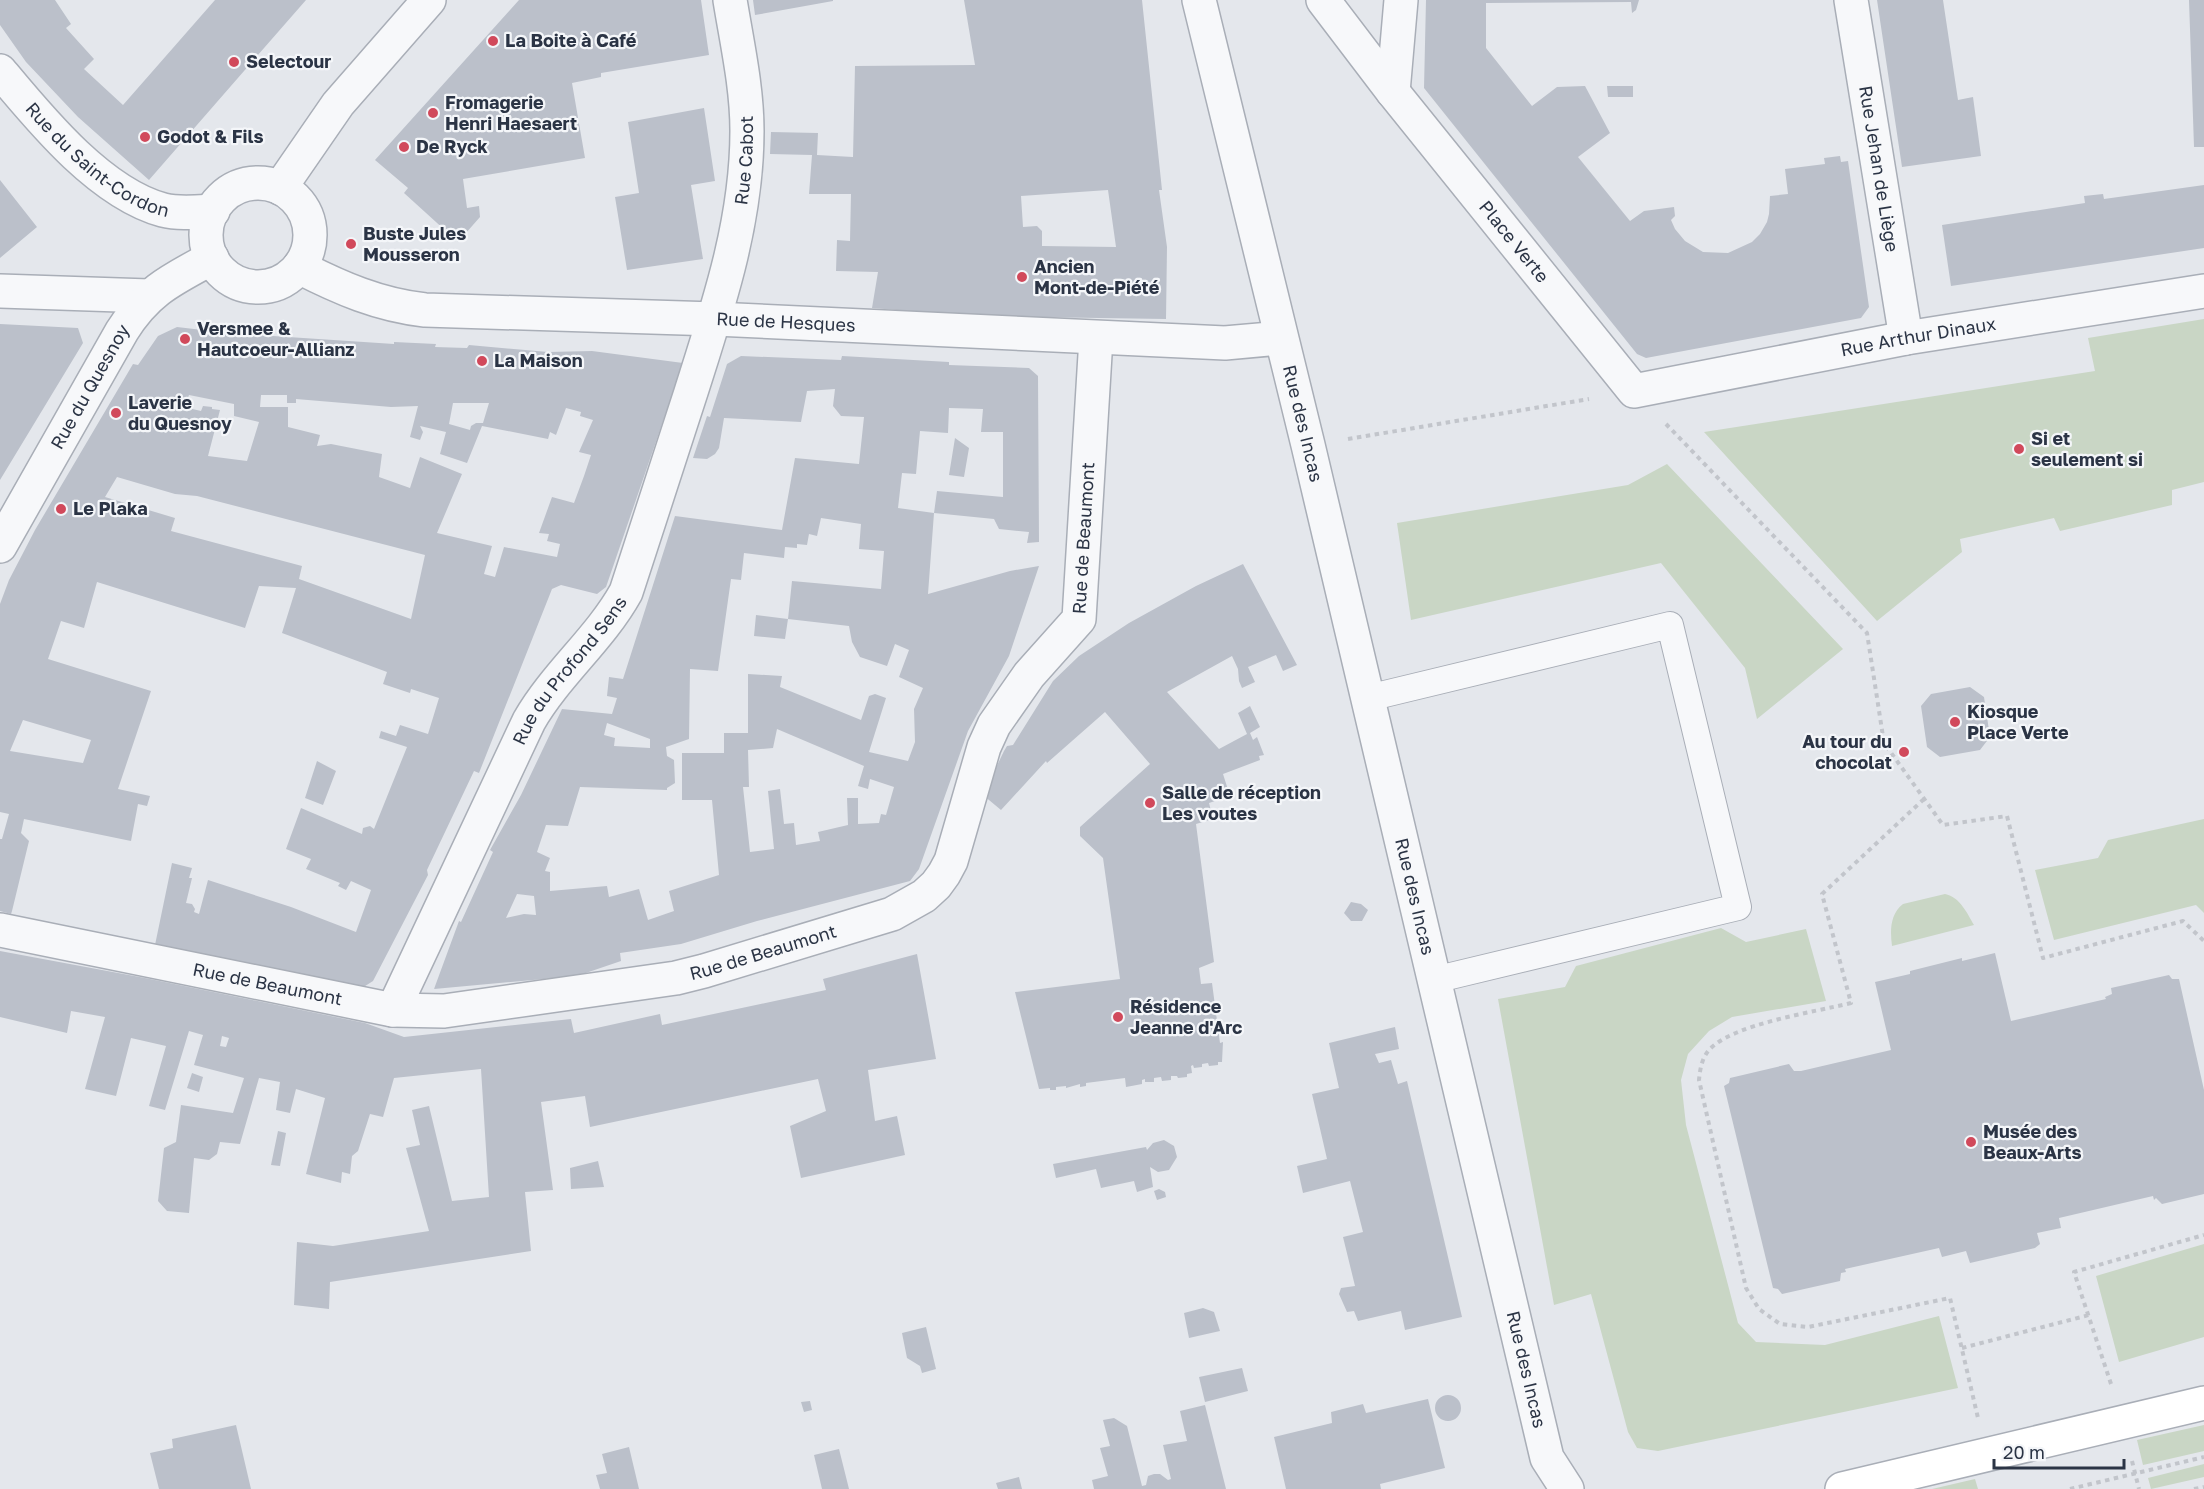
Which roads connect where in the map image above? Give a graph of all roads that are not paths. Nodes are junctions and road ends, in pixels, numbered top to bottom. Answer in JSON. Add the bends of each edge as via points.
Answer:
{"nodes":[{"id":1,"x":429,"y":0,"type":"edge"},
{"id":2,"x":730,"y":0,"type":"edge"},
{"id":3,"x":1199,"y":0,"type":"edge"},
{"id":4,"x":1323,"y":0,"type":"edge"},
{"id":5,"x":1401,"y":0,"type":"edge"},
{"id":6,"x":1851,"y":0,"type":"edge"},
{"id":7,"x":0,"y":71,"type":"edge"},
{"id":8,"x":1393,"y":92,"type":"junction"},
{"id":9,"x":280,"y":188,"type":"junction"},
{"id":10,"x":213,"y":210,"type":"junction"},
{"id":11,"x":212,"y":258,"type":"junction"},
{"id":12,"x":299,"y":267,"type":"junction"},
{"id":13,"x":0,"y":291,"type":"edge"},
{"id":14,"x":2204,"y":291,"type":"edge"},
{"id":15,"x":148,"y":296,"type":"junction"},
{"id":16,"x":715,"y":319,"type":"junction"},
{"id":17,"x":1096,"y":338,"type":"junction"},
{"id":18,"x":1281,"y":338,"type":"junction"},
{"id":19,"x":1906,"y":338,"type":"junction"},
{"id":20,"x":1634,"y":391,"type":"joint"},
{"id":21,"x":0,"y":546,"type":"edge"},
{"id":22,"x":1368,"y":698,"type":"junction"},
{"id":23,"x":0,"y":930,"type":"edge"},
{"id":24,"x":1434,"y":980,"type":"junction"},
{"id":25,"x":393,"y":1010,"type":"junction"},
{"id":26,"x":2204,"y":1403,"type":"edge"},
{"id":27,"x":1544,"y":1473,"type":"edge"},
{"id":28,"x":1567,"y":1489,"type":"edge"},
{"id":29,"x":1842,"y":1489,"type":"edge"}],
"edges":[{"from":1,"to":9,"type":"street","via":[[338,104]]},
{"from":2,"to":16,"type":"street","name":"Rue Cabot","via":[[746,105],[746,158],[736,241]]},
{"from":3,"to":18,"type":"street"},
{"from":4,"to":8,"type":"street","name":"Place Verte"},
{"from":5,"to":8,"type":"street"},
{"from":6,"to":19,"type":"street","name":"Rue Jehan de Liège"},
{"from":7,"to":10,"type":"street","name":"Rue du Saint-Cordon","via":[[71,150],[122,190],[162,210]]},
{"from":8,"to":20,"type":"street","name":"Place Verte"},
{"from":9,"to":10,"type":"street","via":[[259,183],[239,187],[226,194]]},
{"from":9,"to":12,"type":"street","via":[[297,201],[307,219],[308,248]]},
{"from":10,"to":11,"type":"street","via":[[207,238]]},
{"from":11,"to":12,"type":"street","via":[[232,280],[254,286],[275,284]]},
{"from":11,"to":15,"type":"street","name":"Rue du Quesnoy"},
{"from":12,"to":16,"type":"street","name":"Rue de Hesques","via":[[357,295],[403,307]]},
{"from":13,"to":15,"type":"street"},
{"from":14,"to":19,"type":"street","name":"Rue Arthur Dinaux"},
{"from":15,"to":21,"type":"street","name":"Rue du Quesnoy","via":[[122,331]]},
{"from":16,"to":17,"type":"street","name":"Rue de Hesques"},
{"from":16,"to":25,"type":"street","name":"Rue du Profond Sens","via":[[626,592],[529,720]]},
{"from":17,"to":18,"type":"street","name":"Rue de Hesques","via":[[1224,343]]},
{"from":17,"to":25,"type":"street","name":"Rue de Beaumont","via":[[1079,619],[1029,675],[994,725],[951,861],[936,885],[892,914],[686,976],[444,1011]]},
{"from":18,"to":22,"type":"street","name":"Rue des Incas"},
{"from":19,"to":20,"type":"street","name":"Rue Arthur Dinaux"},
{"from":22,"to":24,"type":"street","name":"Rue des Incas"},
{"from":22,"to":24,"type":"lane","via":[[1670,625],[1738,907]]},
{"from":23,"to":25,"type":"street","name":"Rue de Beaumont"},
{"from":24,"to":27,"type":"street","name":"Rue des Incas"},
{"from":26,"to":29,"type":"main road"},
{"from":27,"to":28,"type":"street"}]}
